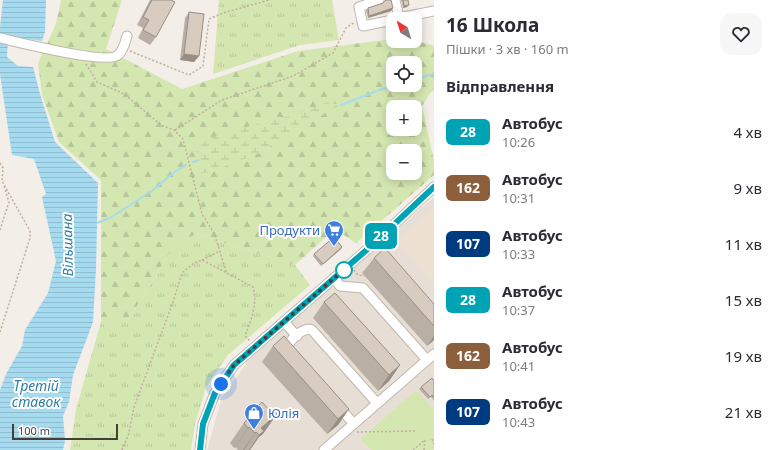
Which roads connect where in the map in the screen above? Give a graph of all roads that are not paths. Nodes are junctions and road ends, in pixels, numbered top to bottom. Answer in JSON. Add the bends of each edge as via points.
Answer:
{"nodes":[{"id":1,"x":379,"y":0,"type":"edge"},
{"id":2,"x":395,"y":0,"type":"edge"},
{"id":3,"x":434,"y":11,"type":"edge"},
{"id":4,"x":396,"y":12,"type":"edge"},
{"id":5,"x":422,"y":14,"type":"edge"},
{"id":6,"x":386,"y":21,"type":"edge"},
{"id":7,"x":127,"y":36,"type":"dead end"},
{"id":8,"x":4,"y":39,"type":"edge"},
{"id":9,"x":434,"y":187,"type":"edge"},
{"id":10,"x":334,"y":278,"type":"junction"},
{"id":11,"x":284,"y":322,"type":"junction"},
{"id":12,"x":297,"y":336,"type":"junction"},
{"id":13,"x":294,"y":356,"type":"edge"},
{"id":14,"x":431,"y":357,"type":"edge"},
{"id":15,"x":329,"y":396,"type":"edge"},
{"id":16,"x":378,"y":403,"type":"junction"},
{"id":17,"x":354,"y":424,"type":"junction"},
{"id":18,"x":330,"y":448,"type":"edge"},
{"id":19,"x":200,"y":450,"type":"edge"}],
"edges":[{"from":1,"to":6,"type":"street","via":[[359,7],[363,26]]},
{"from":2,"to":4,"type":"street"},
{"from":3,"to":5,"type":"street"},
{"from":7,"to":8,"type":"street","via":[[118,56],[108,58],[80,55]]},
{"from":9,"to":10,"type":"street","via":[[377,245]]},
{"from":10,"to":11,"type":"street"},
{"from":10,"to":14,"type":"street","via":[[340,286],[363,288]]},
{"from":11,"to":12,"type":"street"},
{"from":11,"to":19,"type":"street","via":[[234,365],[215,393],[203,424]]},
{"from":12,"to":13,"type":"street","via":[[288,346]]},
{"from":12,"to":16,"type":"street","via":[[304,330],[312,330]]},
{"from":14,"to":16,"type":"street"},
{"from":15,"to":17,"type":"street"},
{"from":16,"to":17,"type":"street"},
{"from":17,"to":18,"type":"street"}]}
